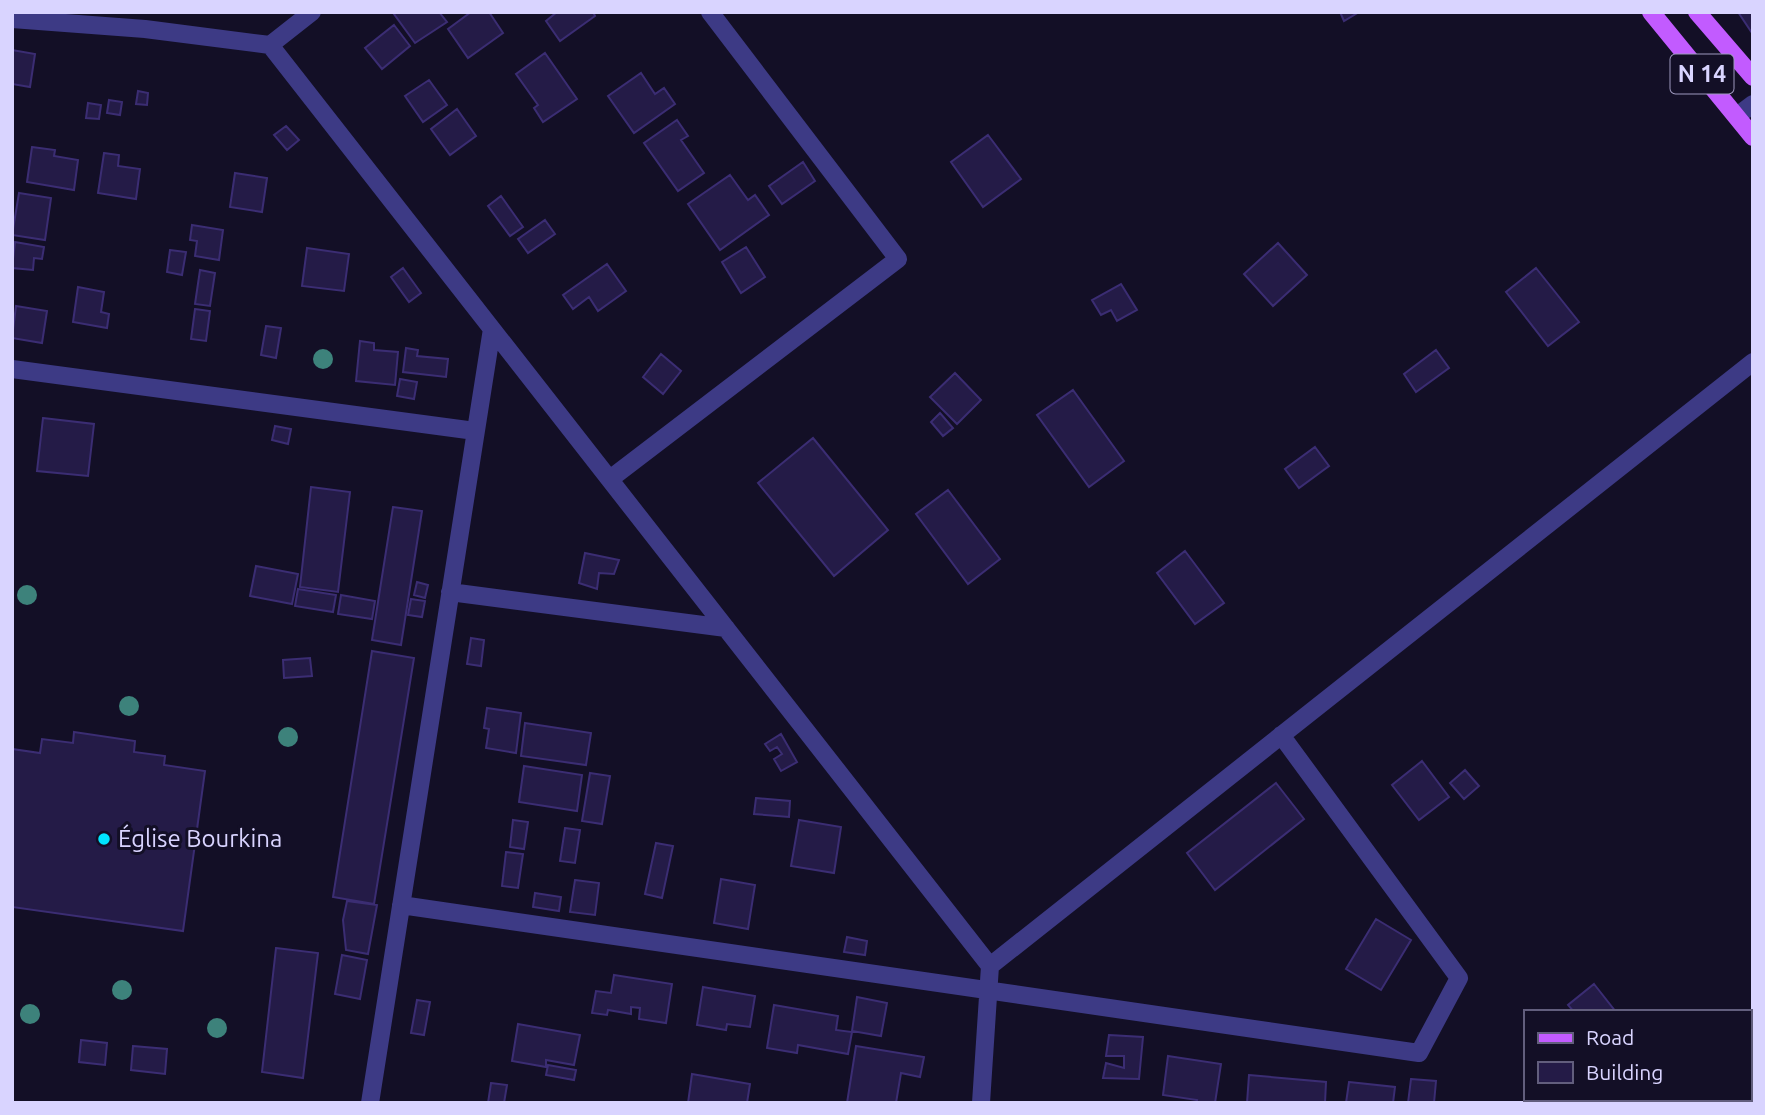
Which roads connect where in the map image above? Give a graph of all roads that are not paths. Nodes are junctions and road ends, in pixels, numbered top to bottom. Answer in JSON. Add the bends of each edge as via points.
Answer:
{"nodes":[{"id":1,"x":312,"y":12,"type":"edge"},
{"id":2,"x":710,"y":12,"type":"edge"},
{"id":3,"x":1651,"y":12,"type":"edge"},
{"id":4,"x":1697,"y":12,"type":"edge"},
{"id":5,"x":12,"y":19,"type":"edge"},
{"id":6,"x":143,"y":21,"type":"edge"},
{"id":7,"x":270,"y":45,"type":"junction"},
{"id":8,"x":1753,"y":77,"type":"edge"},
{"id":9,"x":1753,"y":103,"type":"edge"},
{"id":10,"x":1737,"y":116,"type":"junction"},
{"id":11,"x":1753,"y":137,"type":"edge"},
{"id":12,"x":492,"y":329,"type":"junction"},
{"id":13,"x":1753,"y":362,"type":"edge"},
{"id":14,"x":12,"y":369,"type":"edge"},
{"id":15,"x":475,"y":431,"type":"junction"},
{"id":16,"x":610,"y":479,"type":"junction"},
{"id":17,"x":450,"y":592,"type":"junction"},
{"id":18,"x":726,"y":628,"type":"junction"},
{"id":19,"x":1281,"y":735,"type":"junction"},
{"id":20,"x":401,"y":905,"type":"junction"},
{"id":21,"x":990,"y":966,"type":"junction"},
{"id":22,"x":989,"y":990,"type":"junction"},
{"id":23,"x":370,"y":1103,"type":"edge"},
{"id":24,"x":981,"y":1103,"type":"edge"}],
"edges":[{"from":1,"to":7,"type":"street"},
{"from":2,"to":16,"type":"street","via":[[898,258]]},
{"from":3,"to":10,"type":"main road","number":"N 14"},
{"from":4,"to":8,"type":"main road","number":"N 14"},
{"from":5,"to":6,"type":"street"},
{"from":6,"to":7,"type":"street"},
{"from":7,"to":12,"type":"street"},
{"from":9,"to":10,"type":"street"},
{"from":10,"to":11,"type":"main road","number":"N 14"},
{"from":12,"to":15,"type":"street"},
{"from":12,"to":16,"type":"street"},
{"from":13,"to":19,"type":"street"},
{"from":14,"to":15,"type":"street"},
{"from":15,"to":17,"type":"street"},
{"from":16,"to":18,"type":"street"},
{"from":17,"to":18,"type":"street"},
{"from":17,"to":20,"type":"street"},
{"from":18,"to":21,"type":"street"},
{"from":19,"to":21,"type":"street"},
{"from":19,"to":22,"type":"street","via":[[1459,978],[1419,1053]]},
{"from":20,"to":22,"type":"street"},
{"from":20,"to":23,"type":"street"},
{"from":21,"to":22,"type":"street"},
{"from":22,"to":24,"type":"street"}]}
